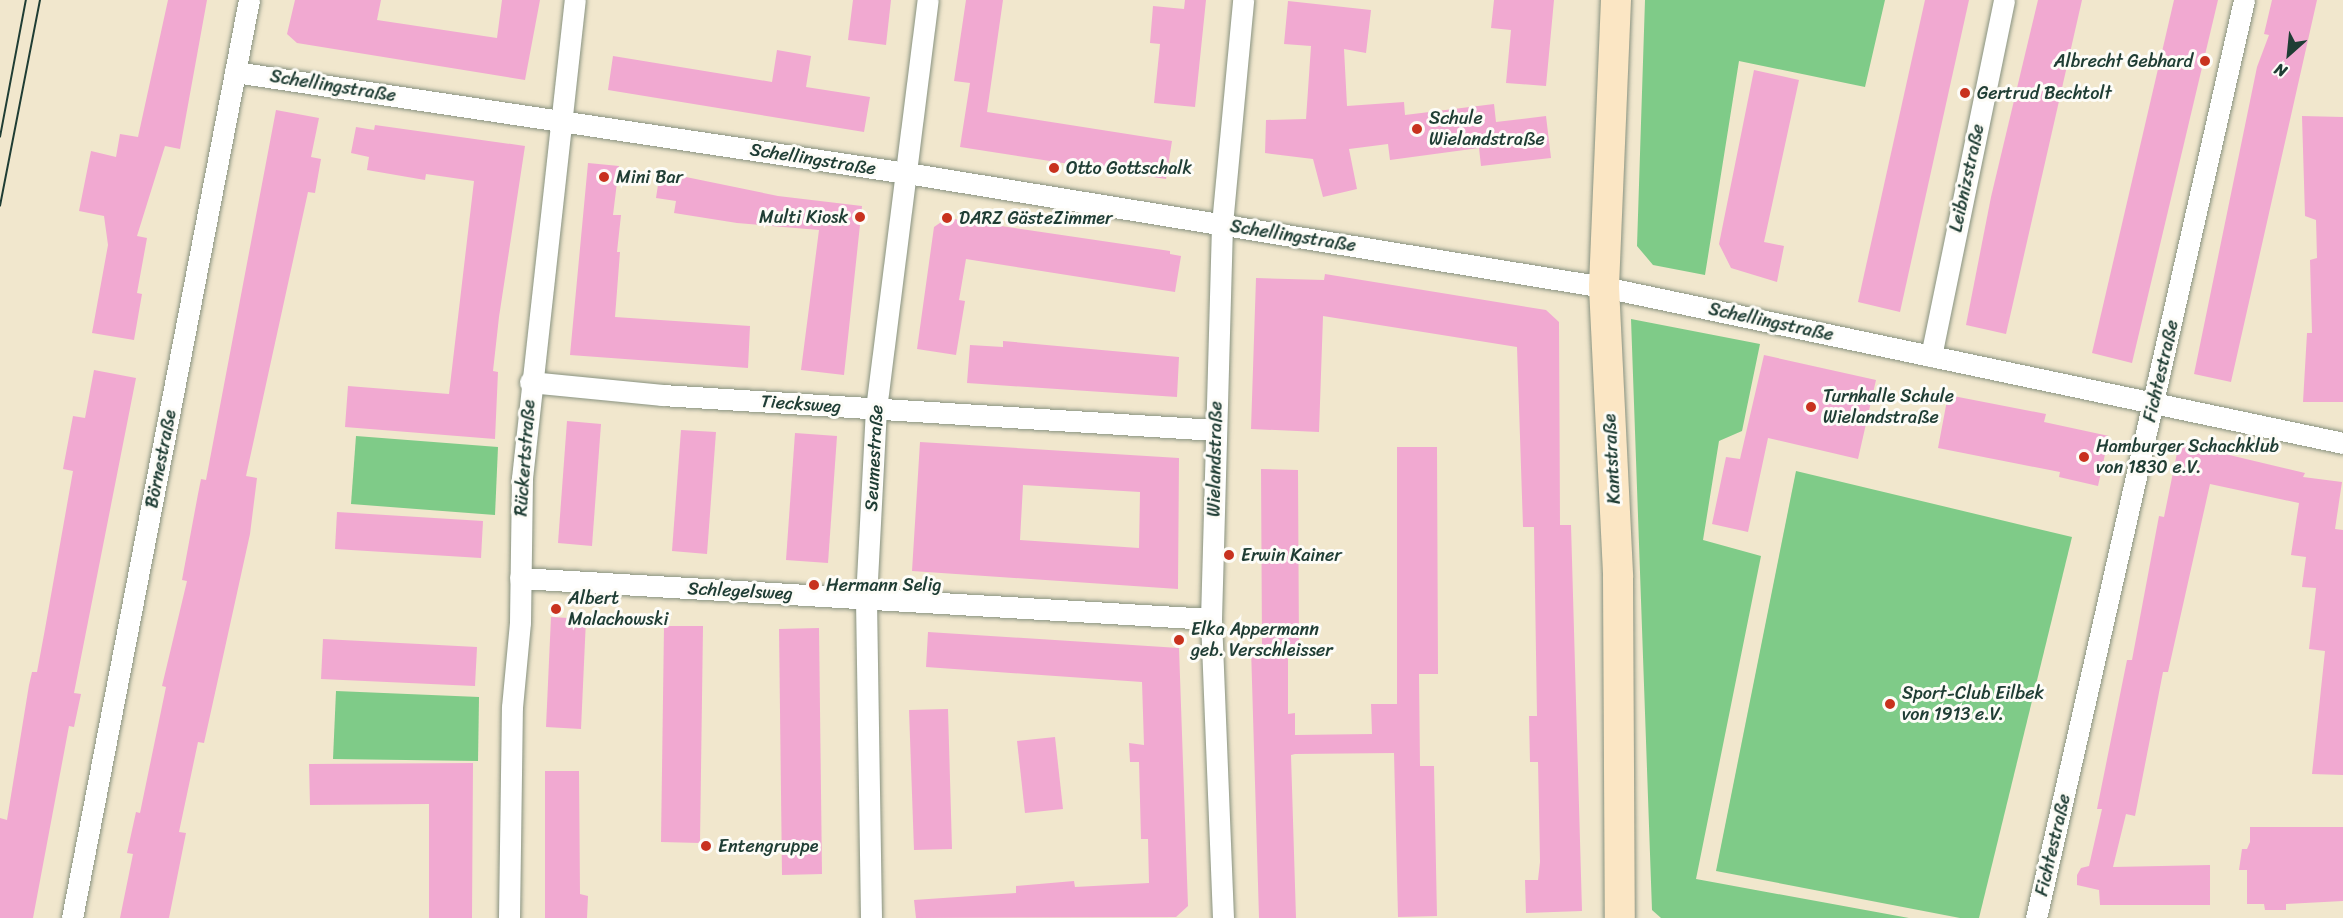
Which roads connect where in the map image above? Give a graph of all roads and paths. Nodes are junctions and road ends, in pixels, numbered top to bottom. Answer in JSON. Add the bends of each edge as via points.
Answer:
{"nodes":[{"id":1,"x":249,"y":0,"type":"edge"},
{"id":2,"x":575,"y":0,"type":"edge"},
{"id":3,"x":928,"y":0,"type":"edge"},
{"id":4,"x":1243,"y":0,"type":"edge"},
{"id":5,"x":1616,"y":0,"type":"edge"},
{"id":6,"x":2004,"y":0,"type":"edge"},
{"id":7,"x":2244,"y":0,"type":"edge"},
{"id":8,"x":235,"y":72,"type":"junction"},
{"id":9,"x":559,"y":121,"type":"junction"},
{"id":10,"x":905,"y":172,"type":"junction"},
{"id":11,"x":1221,"y":224,"type":"junction"},
{"id":12,"x":1604,"y":287,"type":"junction"},
{"id":13,"x":1931,"y":357,"type":"junction"},
{"id":14,"x":530,"y":382,"type":"junction"},
{"id":15,"x":2153,"y":403,"type":"junction"},
{"id":16,"x":876,"y":410,"type":"junction"},
{"id":17,"x":1215,"y":430,"type":"junction"},
{"id":18,"x":2343,"y":444,"type":"edge"},
{"id":19,"x":520,"y":578,"type":"junction"},
{"id":20,"x":866,"y":599,"type":"junction"},
{"id":21,"x":1211,"y":619,"type":"junction"},
{"id":22,"x":72,"y":918,"type":"edge"},
{"id":23,"x":509,"y":918,"type":"edge"},
{"id":24,"x":871,"y":918,"type":"edge"},
{"id":25,"x":1223,"y":918,"type":"edge"},
{"id":26,"x":1620,"y":918,"type":"edge"},
{"id":27,"x":2036,"y":918,"type":"edge"}],
"edges":[{"from":1,"to":8,"type":"street","name":"Börnestraße"},
{"from":2,"to":9,"type":"street","name":"Rückertstraße"},
{"from":3,"to":10,"type":"street","name":"Seumestraße"},
{"from":4,"to":11,"type":"street","name":"Wielandstraße"},
{"from":5,"to":12,"type":"street","name":"Kantstraße"},
{"from":6,"to":13,"type":"street","name":"Leibnizstraße"},
{"from":7,"to":15,"type":"street","name":"Fichtestraße"},
{"from":8,"to":9,"type":"street","name":"Schellingstraße"},
{"from":8,"to":22,"type":"street","name":"Börnestraße"},
{"from":9,"to":10,"type":"street","name":"Schellingstraße"},
{"from":9,"to":14,"type":"street","name":"Rückertstraße"},
{"from":10,"to":11,"type":"street","name":"Schellingstraße"},
{"from":10,"to":16,"type":"street","name":"Seumestraße"},
{"from":11,"to":12,"type":"street","name":"Schellingstraße"},
{"from":11,"to":17,"type":"street","name":"Wielandstraße"},
{"from":12,"to":13,"type":"street","name":"Schellingstraße"},
{"from":12,"to":26,"type":"street","name":"Kantstraße","via":[[1618,577]]},
{"from":13,"to":15,"type":"street","name":"Schellingstraße"},
{"from":14,"to":16,"type":"street","name":"Tiecksweg"},
{"from":14,"to":19,"type":"street","name":"Rückertstraße","via":[[522,477]]},
{"from":15,"to":18,"type":"street","name":"Schellingstraße"},
{"from":15,"to":27,"type":"street","name":"Fichtestraße"},
{"from":16,"to":17,"type":"street","name":"Tiecksweg"},
{"from":16,"to":20,"type":"street","name":"Seumestraße"},
{"from":17,"to":21,"type":"street","name":"Wielandstraße"},
{"from":19,"to":20,"type":"street","name":"Schlegelsweg"},
{"from":19,"to":23,"type":"street","name":"Rückertstraße","via":[[512,707]]},
{"from":20,"to":21,"type":"street","name":"Schlegelsweg"},
{"from":20,"to":24,"type":"street","name":"Seumestraße"},
{"from":21,"to":25,"type":"street","name":"Wielandstraße"}]}
